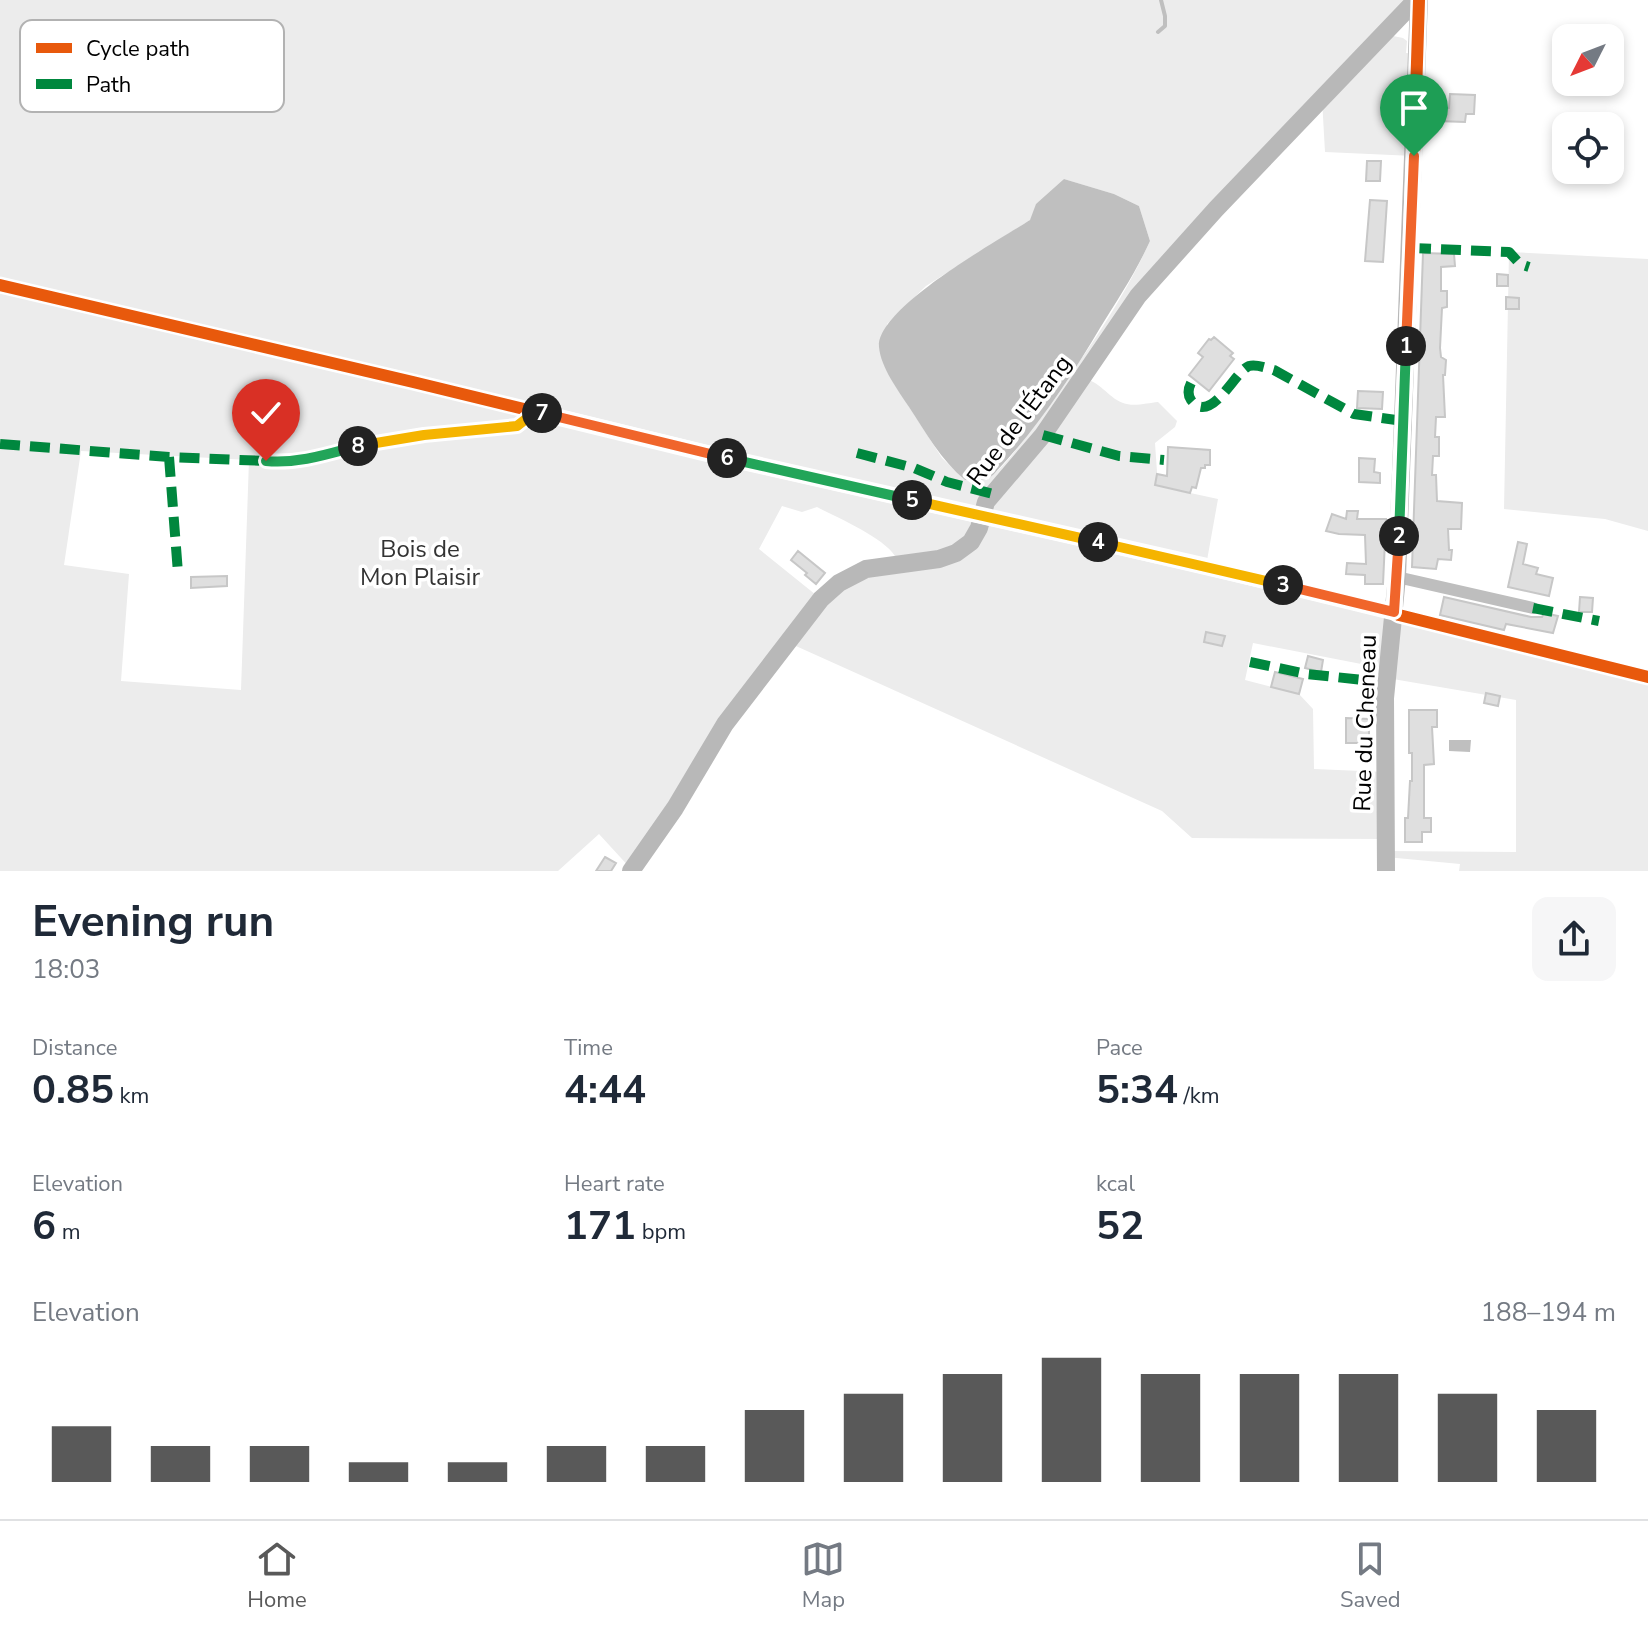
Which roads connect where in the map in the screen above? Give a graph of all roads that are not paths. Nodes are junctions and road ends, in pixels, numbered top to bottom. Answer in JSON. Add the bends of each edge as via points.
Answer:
{"nodes":[{"id":1,"x":1418,"y":0,"type":"edge"},
{"id":2,"x":1397,"y":577,"type":"junction"},
{"id":3,"x":1533,"y":608,"type":"dead end"},
{"id":4,"x":631,"y":871,"type":"edge"},
{"id":5,"x":1386,"y":871,"type":"edge"}],
"edges":[{"from":1,"to":2,"type":"street","name":"Rue du Cheneau"},
{"from":1,"to":4,"type":"street","name":"Rue de l'Étang","via":[[1138,296],[1043,435],[986,502],[971,542],[939,559],[866,569],[821,599],[725,724]]},
{"from":2,"to":3,"type":"street"},
{"from":2,"to":5,"type":"street","name":"Rue du Cheneau","via":[[1385,698]]}]}
